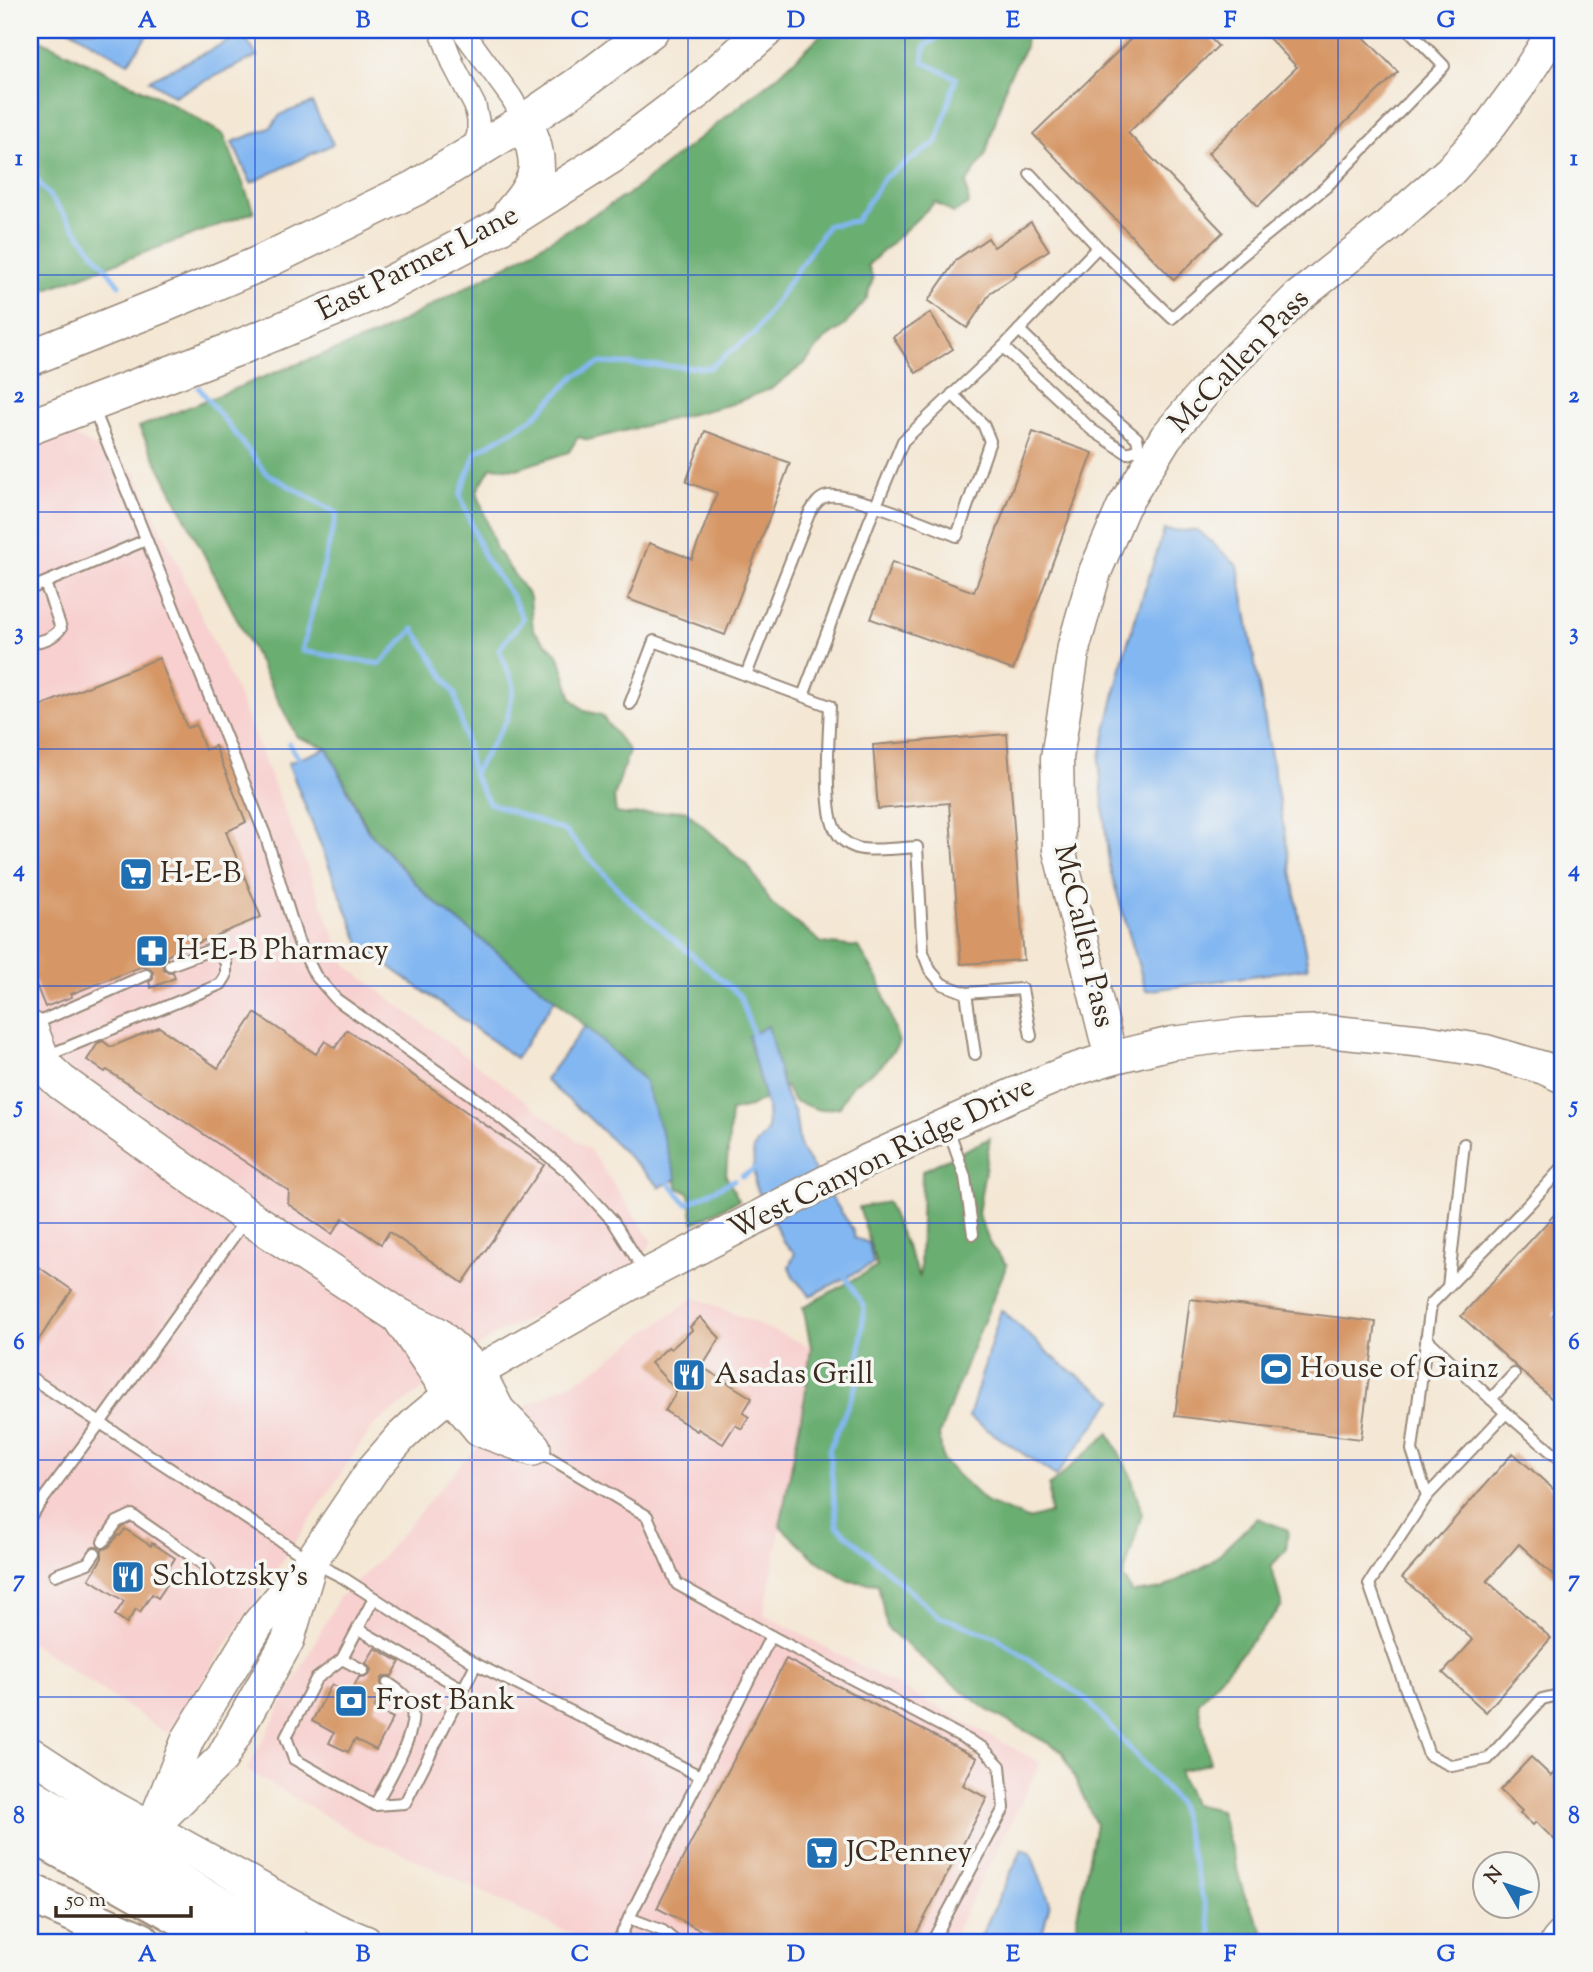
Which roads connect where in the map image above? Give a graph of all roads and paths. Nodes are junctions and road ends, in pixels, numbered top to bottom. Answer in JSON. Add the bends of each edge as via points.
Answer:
{"nodes":[{"id":1,"x":440,"y":30,"type":"edge"},
{"id":2,"x":462,"y":30,"type":"edge"},
{"id":3,"x":651,"y":30,"type":"edge"},
{"id":4,"x":766,"y":30,"type":"edge"},
{"id":5,"x":1409,"y":30,"type":"edge"},
{"id":6,"x":1555,"y":30,"type":"edge"},
{"id":7,"x":526,"y":121,"type":"junction"},
{"id":8,"x":470,"y":155,"type":"junction"},
{"id":9,"x":1030,"y":174,"type":"dead end"},
{"id":10,"x":497,"y":228,"type":"junction"},
{"id":11,"x":1098,"y":247,"type":"junction"},
{"id":12,"x":1019,"y":330,"type":"junction"},
{"id":13,"x":1003,"y":347,"type":"junction"},
{"id":14,"x":30,"y":358,"type":"edge"},
{"id":15,"x":952,"y":394,"type":"junction"},
{"id":16,"x":92,"y":402,"type":"junction"},
{"id":17,"x":30,"y":427,"type":"edge"},
{"id":18,"x":1147,"y":453,"type":"junction"},
{"id":19,"x":875,"y":506,"type":"junction"},
{"id":20,"x":146,"y":540,"type":"junction"},
{"id":21,"x":44,"y":583,"type":"junction"},
{"id":22,"x":30,"y":589,"type":"edge"},
{"id":23,"x":30,"y":643,"type":"edge"},
{"id":24,"x":746,"y":675,"type":"junction"},
{"id":25,"x":803,"y":696,"type":"junction"},
{"id":26,"x":630,"y":704,"type":"dead end"},
{"id":27,"x":170,"y":965,"type":"dead end"},
{"id":28,"x":146,"y":975,"type":"dead end"},
{"id":29,"x":966,"y":993,"type":"junction"},
{"id":30,"x":1031,"y":1036,"type":"dead end"},
{"id":31,"x":34,"y":1038,"type":"edge"},
{"id":32,"x":975,"y":1054,"type":"dead end"},
{"id":33,"x":1111,"y":1058,"type":"junction"},
{"id":34,"x":1563,"y":1077,"type":"edge"},
{"id":35,"x":947,"y":1124,"type":"junction"},
{"id":36,"x":1464,"y":1144,"type":"dead end"},
{"id":37,"x":1563,"y":1167,"type":"edge"},
{"id":38,"x":247,"y":1216,"type":"junction"},
{"id":39,"x":973,"y":1234,"type":"dead end"},
{"id":40,"x":646,"y":1275,"type":"junction"},
{"id":41,"x":1448,"y":1287,"type":"junction"},
{"id":42,"x":1426,"y":1338,"type":"junction"},
{"id":43,"x":1514,"y":1374,"type":"dead end"},
{"id":44,"x":30,"y":1377,"type":"edge"},
{"id":45,"x":464,"y":1383,"type":"junction"},
{"id":46,"x":1492,"y":1399,"type":"junction"},
{"id":47,"x":1506,"y":1413,"type":"junction"},
{"id":48,"x":100,"y":1423,"type":"junction"},
{"id":49,"x":533,"y":1448,"type":"joint"},
{"id":50,"x":1562,"y":1458,"type":"edge"},
{"id":51,"x":1427,"y":1496,"type":"junction"},
{"id":52,"x":30,"y":1517,"type":"edge"},
{"id":53,"x":103,"y":1542,"type":"dead end"},
{"id":54,"x":95,"y":1553,"type":"dead end"},
{"id":55,"x":311,"y":1561,"type":"junction"},
{"id":56,"x":55,"y":1576,"type":"dead end"},
{"id":57,"x":217,"y":1582,"type":"dead end"},
{"id":58,"x":374,"y":1598,"type":"junction"},
{"id":59,"x":358,"y":1629,"type":"junction"},
{"id":60,"x":771,"y":1636,"type":"junction"},
{"id":61,"x":342,"y":1659,"type":"junction"},
{"id":62,"x":475,"y":1664,"type":"junction"},
{"id":63,"x":363,"y":1670,"type":"dead end"},
{"id":64,"x":388,"y":1683,"type":"dead end"},
{"id":65,"x":463,"y":1689,"type":"junction"},
{"id":66,"x":1563,"y":1694,"type":"edge"},
{"id":67,"x":30,"y":1753,"type":"edge"},
{"id":68,"x":700,"y":1776,"type":"junction"},
{"id":69,"x":30,"y":1797,"type":"edge"},
{"id":70,"x":375,"y":1805,"type":"junction"},
{"id":71,"x":152,"y":1828,"type":"junction"},
{"id":72,"x":30,"y":1831,"type":"edge"},
{"id":73,"x":30,"y":1893,"type":"edge"},
{"id":74,"x":629,"y":1917,"type":"junction"},
{"id":75,"x":1563,"y":1935,"type":"edge"},
{"id":76,"x":141,"y":1942,"type":"edge"},
{"id":77,"x":227,"y":1942,"type":"edge"},
{"id":78,"x":289,"y":1942,"type":"edge"},
{"id":79,"x":366,"y":1942,"type":"edge"},
{"id":80,"x":618,"y":1942,"type":"edge"},
{"id":81,"x":676,"y":1942,"type":"edge"},
{"id":82,"x":932,"y":1942,"type":"edge"},
{"id":83,"x":1557,"y":1942,"type":"edge"}],
"edges":[{"from":1,"to":8,"type":"street","via":[[475,106],[478,134]]},
{"from":2,"to":7,"type":"street"},
{"from":3,"to":7,"type":"main road"},
{"from":4,"to":10,"type":"main road","name":"East Parmer Lane","via":[[698,90],[611,156]]},
{"from":5,"to":11,"type":"lane","via":[[1444,66],[1326,187],[1172,318]]},
{"from":6,"to":18,"type":"street","name":"McCallen Pass","via":[[1502,110],[1450,171],[1298,297]]},
{"from":7,"to":8,"type":"main road"},
{"from":7,"to":10,"type":"main road","via":[[537,158],[535,179]]},
{"from":8,"to":14,"type":"main road","via":[[415,188],[261,263]]},
{"from":9,"to":11,"type":"lane"},
{"from":10,"to":16,"type":"main road","name":"East Parmer Lane","via":[[372,293]]},
{"from":11,"to":12,"type":"lane"},
{"from":12,"to":13,"type":"lane"},
{"from":12,"to":18,"type":"lane","via":[[1137,438]]},
{"from":13,"to":15,"type":"lane"},
{"from":13,"to":18,"type":"lane","via":[[1092,430],[1127,453]]},
{"from":15,"to":19,"type":"lane","via":[[903,441]]},
{"from":15,"to":19,"type":"lane","via":[[983,424],[990,441],[957,536]]},
{"from":16,"to":17,"type":"main road","name":"East Parmer Lane"},
{"from":16,"to":20,"type":"lane"},
{"from":18,"to":33,"type":"street","name":"McCallen Pass","via":[[1095,572],[1073,646],[1057,758],[1059,850]]},
{"from":19,"to":24,"type":"lane","via":[[839,496],[816,502]]},
{"from":19,"to":25,"type":"lane"},
{"from":20,"to":21,"type":"lane"},
{"from":20,"to":40,"type":"lane","via":[[266,836],[298,941],[315,975],[336,999],[485,1105],[568,1172],[613,1221]]},
{"from":21,"to":22,"type":"lane"},
{"from":21,"to":23,"type":"lane","via":[[61,628],[45,640]]},
{"from":24,"to":25,"type":"lane"},
{"from":24,"to":26,"type":"lane","via":[[654,641]]},
{"from":25,"to":29,"type":"lane","via":[[830,706],[829,800],[835,830],[859,849],[917,847],[923,952],[942,985]]},
{"from":27,"to":31,"type":"lane","via":[[208,950],[226,962],[226,976],[221,984]]},
{"from":28,"to":31,"type":"lane"},
{"from":29,"to":30,"type":"lane","via":[[1022,989]]},
{"from":29,"to":32,"type":"lane"},
{"from":31,"to":38,"type":"main road","via":[[45,1067],[61,1082]]},
{"from":33,"to":34,"type":"street","name":"West Canyon Ridge Drive","via":[[1172,1043],[1326,1031],[1486,1051]]},
{"from":33,"to":35,"type":"street","name":"West Canyon Ridge Drive"},
{"from":35,"to":39,"type":"lane","via":[[965,1177]]},
{"from":35,"to":40,"type":"street","name":"West Canyon Ridge Drive"},
{"from":36,"to":41,"type":"lane"},
{"from":37,"to":41,"type":"lane"},
{"from":38,"to":45,"type":"main road","via":[[398,1316],[436,1334]]},
{"from":38,"to":48,"type":"lane"},
{"from":40,"to":45,"type":"street","name":"West Canyon Ridge Drive"},
{"from":41,"to":42,"type":"lane","via":[[1431,1304]]},
{"from":42,"to":46,"type":"lane"},
{"from":42,"to":51,"type":"lane","via":[[1412,1450]]},
{"from":43,"to":46,"type":"lane"},
{"from":44,"to":48,"type":"lane"},
{"from":45,"to":49,"type":"main road"},
{"from":45,"to":55,"type":"street","name":"West Canyon Ridge Drive","via":[[411,1428],[373,1469]]},
{"from":46,"to":47,"type":"lane"},
{"from":47,"to":50,"type":"lane"},
{"from":47,"to":51,"type":"lane"},
{"from":48,"to":52,"type":"lane"},
{"from":48,"to":55,"type":"lane"},
{"from":49,"to":60,"type":"lane","via":[[647,1516],[677,1584]]},
{"from":51,"to":66,"type":"lane","via":[[1369,1584],[1429,1755],[1452,1766],[1488,1759],[1542,1699]]},
{"from":53,"to":57,"type":"lane","via":[[117,1522],[132,1515],[207,1567]]},
{"from":54,"to":56,"type":"lane","via":[[88,1563]]},
{"from":55,"to":58,"type":"lane"},
{"from":55,"to":71,"type":"street","name":"West Canyon Ridge Drive","via":[[258,1624],[194,1728]]},
{"from":58,"to":59,"type":"lane"},
{"from":58,"to":62,"type":"lane"},
{"from":59,"to":61,"type":"lane"},
{"from":59,"to":65,"type":"lane"},
{"from":60,"to":68,"type":"lane"},
{"from":60,"to":82,"type":"lane","via":[[983,1748],[1000,1766],[1004,1808]]},
{"from":61,"to":63,"type":"lane"},
{"from":61,"to":70,"type":"lane","via":[[316,1679],[286,1737],[294,1759]]},
{"from":62,"to":65,"type":"lane"},
{"from":62,"to":68,"type":"lane"},
{"from":64,"to":70,"type":"lane","via":[[404,1694],[412,1709],[412,1731]]},
{"from":65,"to":70,"type":"lane","via":[[405,1803]]},
{"from":67,"to":71,"type":"street"},
{"from":68,"to":74,"type":"lane"},
{"from":69,"to":78,"type":"highway"},
{"from":71,"to":79,"type":"street","via":[[334,1929]]},
{"from":72,"to":77,"type":"highway"},
{"from":73,"to":76,"type":"highway"},
{"from":74,"to":80,"type":"lane"},
{"from":74,"to":81,"type":"lane","via":[[663,1931]]},
{"from":75,"to":83,"type":"street"}]}
